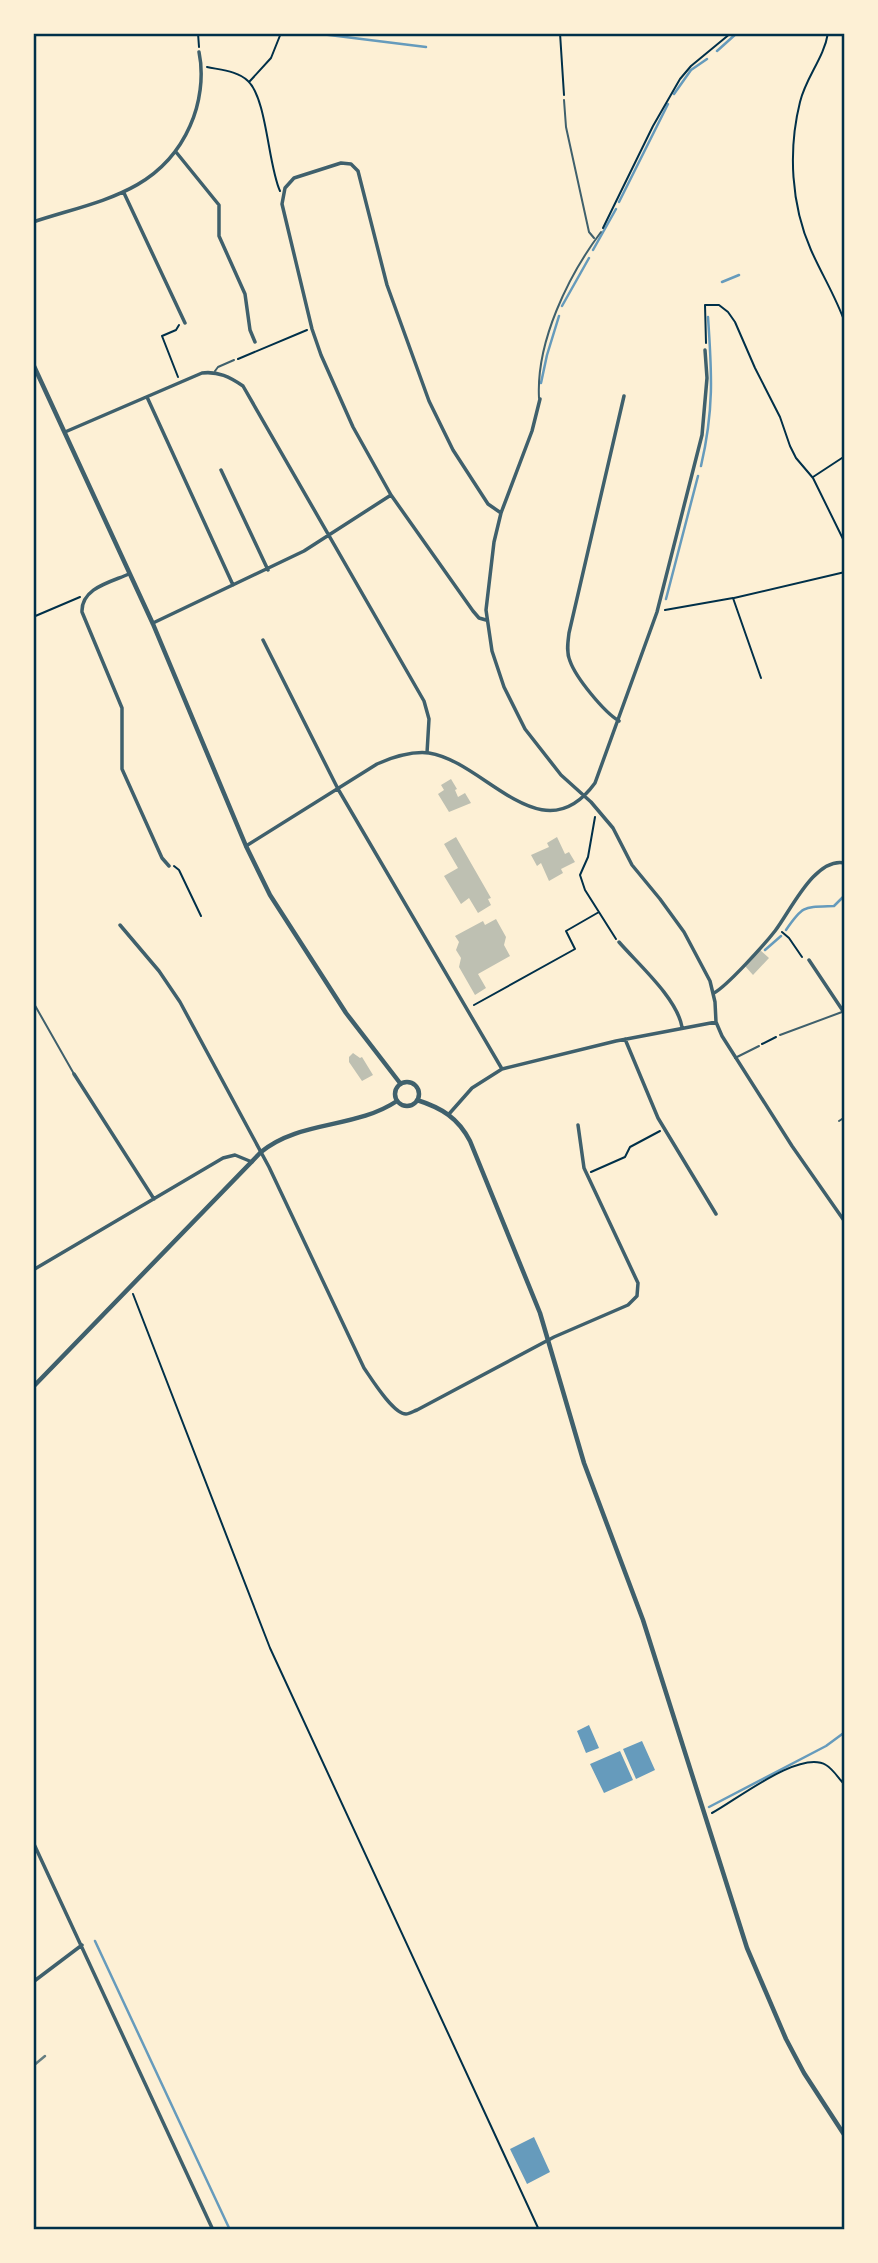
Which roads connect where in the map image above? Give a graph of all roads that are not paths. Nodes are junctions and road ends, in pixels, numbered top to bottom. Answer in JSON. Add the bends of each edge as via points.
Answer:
{"nodes":[{"id":1,"x":199,"y":52,"type":"road end"},
{"id":2,"x":564,"y":100,"type":"road end"},
{"id":3,"x":176,"y":152,"type":"junction"},
{"id":4,"x":124,"y":192,"type":"junction"},
{"id":5,"x":33,"y":222,"type":"edge"},
{"id":6,"x":601,"y":232,"type":"road end"},
{"id":7,"x":595,"y":240,"type":"junction"},
{"id":8,"x":184,"y":321,"type":"road end"},
{"id":9,"x":255,"y":342,"type":"dead end"},
{"id":10,"x":705,"y":350,"type":"road end"},
{"id":11,"x":234,"y":360,"type":"dead end"},
{"id":12,"x":33,"y":364,"type":"edge"},
{"id":13,"x":215,"y":372,"type":"junction"},
{"id":14,"x":624,"y":396,"type":"dead end"},
{"id":15,"x":147,"y":397,"type":"junction"},
{"id":16,"x":540,"y":399,"type":"joint"},
{"id":17,"x":65,"y":432,"type":"junction"},
{"id":18,"x":220,"y":470,"type":"dead end"},
{"id":19,"x":391,"y":495,"type":"junction"},
{"id":20,"x":501,"y":513,"type":"junction"},
{"id":21,"x":331,"y":536,"type":"junction"},
{"id":22,"x":268,"y":570,"type":"junction"},
{"id":23,"x":129,"y":574,"type":"junction"},
{"id":24,"x":233,"y":585,"type":"junction"},
{"id":25,"x":486,"y":620,"type":"junction"},
{"id":26,"x":153,"y":624,"type":"junction"},
{"id":27,"x":263,"y":640,"type":"dead end"},
{"id":28,"x":619,"y":721,"type":"junction"},
{"id":29,"x":427,"y":753,"type":"junction"},
{"id":30,"x":338,"y":789,"type":"junction"},
{"id":31,"x":583,"y":795,"type":"junction"},
{"id":32,"x":246,"y":846,"type":"junction"},
{"id":33,"x":845,"y":863,"type":"edge"},
{"id":34,"x":169,"y":866,"type":"road end"},
{"id":35,"x":120,"y":925,"type":"dead end"},
{"id":36,"x":619,"y":942,"type":"road end"},
{"id":37,"x":809,"y":960,"type":"road end"},
{"id":38,"x":714,"y":993,"type":"junction"},
{"id":39,"x":33,"y":1002,"type":"edge"},
{"id":40,"x":844,"y":1013,"type":"edge"},
{"id":41,"x":716,"y":1022,"type":"junction"},
{"id":42,"x":681,"y":1027,"type":"junction"},
{"id":43,"x":780,"y":1035,"type":"road end"},
{"id":44,"x":625,"y":1039,"type":"junction"},
{"id":45,"x":759,"y":1045,"type":"road end"},
{"id":46,"x":736,"y":1058,"type":"junction"},
{"id":47,"x":502,"y":1069,"type":"junction"},
{"id":48,"x":74,"y":1074,"type":"joint"},
{"id":49,"x":400,"y":1083,"type":"junction"},
{"id":50,"x":417,"y":1100,"type":"junction"},
{"id":51,"x":397,"y":1101,"type":"junction"},
{"id":52,"x":449,"y":1114,"type":"junction"},
{"id":53,"x":845,"y":1117,"type":"edge"},
{"id":54,"x":839,"y":1121,"type":"dead end"},
{"id":55,"x":578,"y":1125,"type":"dead end"},
{"id":56,"x":261,"y":1152,"type":"junction"},
{"id":57,"x":252,"y":1162,"type":"junction"},
{"id":58,"x":154,"y":1199,"type":"junction"},
{"id":59,"x":716,"y":1214,"type":"dead end"},
{"id":60,"x":845,"y":1222,"type":"edge"},
{"id":61,"x":34,"y":1269,"type":"edge"},
{"id":62,"x":548,"y":1341,"type":"junction"},
{"id":63,"x":33,"y":1387,"type":"edge"},
{"id":64,"x":33,"y":1842,"type":"edge"},
{"id":65,"x":82,"y":1945,"type":"junction"},
{"id":66,"x":33,"y":1982,"type":"edge"},
{"id":67,"x":845,"y":2136,"type":"edge"},
{"id":68,"x":213,"y":2230,"type":"edge"}],
"edges":[{"from":1,"to":3,"type":"street","via":[[202,66],[196,110]]},
{"from":2,"to":7,"type":"lane","via":[[589,232]]},
{"from":3,"to":4,"type":"street","via":[[151,178]]},
{"from":3,"to":9,"type":"street","via":[[219,205],[219,236],[245,293]]},
{"from":4,"to":5,"type":"street"},
{"from":4,"to":8,"type":"street"},
{"from":6,"to":7,"type":"lane"},
{"from":7,"to":16,"type":"lane","via":[[554,316],[539,383]]},
{"from":10,"to":28,"type":"street","via":[[702,435],[657,612]]},
{"from":11,"to":13,"type":"lane"},
{"from":12,"to":17,"type":"street"},
{"from":13,"to":15,"type":"street","via":[[202,373]]},
{"from":13,"to":21,"type":"street","via":[[230,377],[250,395]]},
{"from":14,"to":28,"type":"street","via":[[568,653],[578,675]]},
{"from":15,"to":17,"type":"street"},
{"from":15,"to":24,"type":"street"},
{"from":16,"to":20,"type":"street"},
{"from":17,"to":23,"type":"street"},
{"from":18,"to":22,"type":"street"},
{"from":19,"to":20,"type":"street","via":[[362,447],[321,355],[285,217],[282,194],[294,178],[341,163],[358,171],[387,285],[429,401],[453,450],[488,504]]},
{"from":19,"to":21,"type":"street"},
{"from":19,"to":25,"type":"street","via":[[473,611]]},
{"from":20,"to":25,"type":"street"},
{"from":21,"to":22,"type":"street"},
{"from":21,"to":29,"type":"street","via":[[424,701],[429,719]]},
{"from":22,"to":24,"type":"street"},
{"from":23,"to":26,"type":"street"},
{"from":23,"to":34,"type":"street","via":[[91,591],[84,598],[82,612],[122,708],[122,769]]},
{"from":24,"to":26,"type":"street"},
{"from":25,"to":31,"type":"street","via":[[504,687],[519,718],[548,760]]},
{"from":26,"to":32,"type":"street"},
{"from":27,"to":30,"type":"street"},
{"from":28,"to":31,"type":"street","via":[[595,783]]},
{"from":29,"to":30,"type":"street","via":[[387,760]]},
{"from":29,"to":31,"type":"street","via":[[462,764],[525,806],[560,809]]},
{"from":30,"to":32,"type":"street"},
{"from":30,"to":47,"type":"street"},
{"from":31,"to":38,"type":"street","via":[[613,828],[632,864],[676,919]]},
{"from":32,"to":49,"type":"street","via":[[312,964]]},
{"from":33,"to":38,"type":"street","via":[[830,864],[815,875],[777,928]]},
{"from":35,"to":56,"type":"street","via":[[177,997]]},
{"from":36,"to":42,"type":"street","via":[[656,983],[678,1014]]},
{"from":37,"to":40,"type":"street"},
{"from":38,"to":41,"type":"street"},
{"from":39,"to":48,"type":"lane"},
{"from":40,"to":43,"type":"lane"},
{"from":41,"to":42,"type":"street"},
{"from":41,"to":46,"type":"street"},
{"from":42,"to":44,"type":"street"},
{"from":44,"to":47,"type":"street"},
{"from":44,"to":59,"type":"street","via":[[664,1129]]},
{"from":45,"to":46,"type":"lane"},
{"from":46,"to":60,"type":"street"},
{"from":47,"to":52,"type":"street","via":[[472,1088]]},
{"from":48,"to":58,"type":"street"},
{"from":49,"to":50,"type":"street","via":[[415,1085]]},
{"from":49,"to":51,"type":"street","via":[[395,1091]]},
{"from":50,"to":51,"type":"street","via":[[407,1106]]},
{"from":50,"to":52,"type":"street"},
{"from":51,"to":56,"type":"street","via":[[359,1118],[290,1134]]},
{"from":52,"to":62,"type":"street","via":[[470,1141]]},
{"from":53,"to":54,"type":"lane"},
{"from":55,"to":62,"type":"street","via":[[587,1174],[638,1283],[638,1292],[628,1305]]},
{"from":56,"to":57,"type":"street"},
{"from":56,"to":62,"type":"street","via":[[359,1359],[401,1413],[416,1410]]},
{"from":57,"to":58,"type":"street","via":[[229,1155]]},
{"from":57,"to":63,"type":"street"},
{"from":58,"to":61,"type":"street"},
{"from":62,"to":67,"type":"street","via":[[584,1463],[643,1620],[747,1948],[804,2073]]},
{"from":64,"to":65,"type":"street"},
{"from":65,"to":66,"type":"street"},
{"from":65,"to":68,"type":"street"}]}
